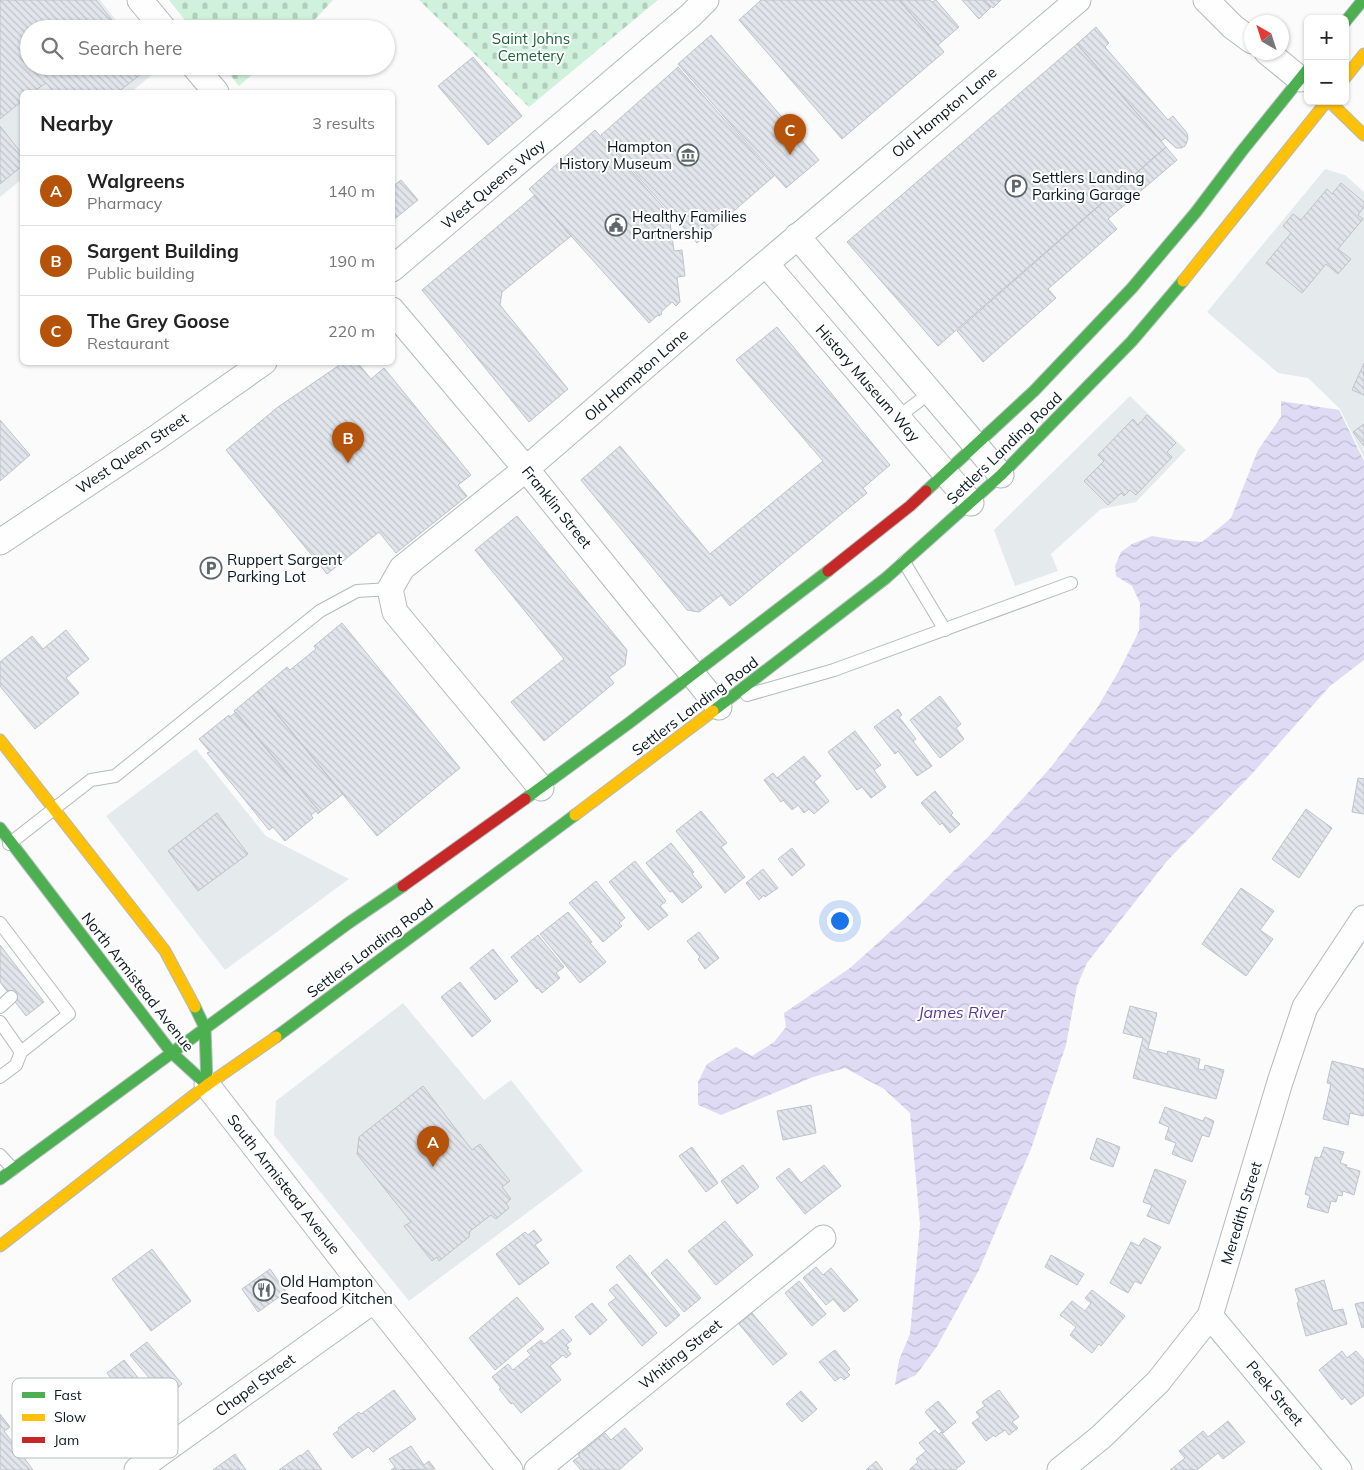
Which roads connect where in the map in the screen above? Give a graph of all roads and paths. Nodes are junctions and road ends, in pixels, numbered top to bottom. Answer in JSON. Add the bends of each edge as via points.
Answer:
{"nodes":[{"id":1,"x":140,"y":0,"type":"edge"},
{"id":2,"x":1078,"y":0,"type":"edge"},
{"id":3,"x":1206,"y":0,"type":"edge"},
{"id":4,"x":1362,"y":0,"type":"edge"},
{"id":5,"x":694,"y":5,"type":"edge"},
{"id":6,"x":1349,"y":17,"type":"edge"},
{"id":7,"x":157,"y":20,"type":"edge"},
{"id":8,"x":1244,"y":35,"type":"edge"},
{"id":9,"x":1364,"y":54,"type":"edge"},
{"id":10,"x":1279,"y":60,"type":"edge"},
{"id":11,"x":1349,"y":73,"type":"edge"},
{"id":12,"x":202,"y":75,"type":"edge"},
{"id":13,"x":1304,"y":77,"type":"edge"},
{"id":14,"x":1304,"y":79,"type":"edge"},
{"id":15,"x":214,"y":90,"type":"edge"},
{"id":16,"x":1325,"y":105,"type":"edge"},
{"id":17,"x":1333,"y":105,"type":"edge"},
{"id":18,"x":1364,"y":135,"type":"edge"},
{"id":19,"x":798,"y":236,"type":"junction"},
{"id":20,"x":766,"y":264,"type":"junction"},
{"id":21,"x":395,"y":266,"type":"edge"},
{"id":22,"x":395,"y":314,"type":"edge"},
{"id":23,"x":260,"y":365,"type":"edge"},
{"id":24,"x":931,"y":392,"type":"junction"},
{"id":25,"x":898,"y":417,"type":"junction"},
{"id":26,"x":976,"y":445,"type":"junction"},
{"id":27,"x":526,"y":469,"type":"junction"},
{"id":28,"x":946,"y":473,"type":"junction"},
{"id":29,"x":1001,"y":475,"type":"junction"},
{"id":30,"x":971,"y":503,"type":"junction"},
{"id":31,"x":0,"y":542,"type":"edge"},
{"id":32,"x":904,"y":562,"type":"junction"},
{"id":33,"x":1071,"y":583,"type":"dead end"},
{"id":34,"x":390,"y":589,"type":"junction"},
{"id":35,"x":946,"y":630,"type":"junction"},
{"id":36,"x":693,"y":674,"type":"junction"},
{"id":37,"x":723,"y":704,"type":"junction"},
{"id":38,"x":0,"y":740,"type":"edge"},
{"id":39,"x":541,"y":788,"type":"junction"},
{"id":40,"x":54,"y":809,"type":"junction"},
{"id":41,"x":0,"y":828,"type":"edge"},
{"id":42,"x":11,"y":842,"type":"junction"},
{"id":43,"x":0,"y":851,"type":"edge"},
{"id":44,"x":1364,"y":918,"type":"edge"},
{"id":45,"x":0,"y":923,"type":"edge"},
{"id":46,"x":11,"y":936,"type":"junction"},
{"id":47,"x":0,"y":945,"type":"edge"},
{"id":48,"x":24,"y":954,"type":"junction"},
{"id":49,"x":14,"y":962,"type":"dead end"},
{"id":50,"x":11,"y":997,"type":"dead end"},
{"id":51,"x":0,"y":1007,"type":"edge"},
{"id":52,"x":0,"y":1022,"type":"edge"},
{"id":53,"x":205,"y":1028,"type":"junction"},
{"id":54,"x":21,"y":1052,"type":"junction"},
{"id":55,"x":171,"y":1052,"type":"junction"},
{"id":56,"x":0,"y":1078,"type":"edge"},
{"id":57,"x":208,"y":1085,"type":"junction"},
{"id":58,"x":0,"y":1155,"type":"edge"},
{"id":59,"x":12,"y":1169,"type":"junction"},
{"id":60,"x":0,"y":1179,"type":"edge"},
{"id":61,"x":823,"y":1238,"type":"dead end"},
{"id":62,"x":0,"y":1246,"type":"edge"},
{"id":63,"x":374,"y":1300,"type":"junction"},
{"id":64,"x":1210,"y":1316,"type":"junction"},
{"id":65,"x":178,"y":1441,"type":"edge"},
{"id":66,"x":154,"y":1458,"type":"edge"},
{"id":67,"x":137,"y":1470,"type":"edge"},
{"id":68,"x":510,"y":1470,"type":"edge"},
{"id":69,"x":537,"y":1470,"type":"edge"},
{"id":70,"x":1060,"y":1470,"type":"edge"},
{"id":71,"x":1339,"y":1470,"type":"edge"}],
"edges":[{"from":1,"to":7,"type":"street"},
{"from":2,"to":19,"type":"street","name":"Old Hampton Lane"},
{"from":3,"to":8,"type":"street"},
{"from":4,"to":6,"type":"main road"},
{"from":5,"to":21,"type":"street","name":"West Queens Way"},
{"from":9,"to":11,"type":"main road"},
{"from":10,"to":13,"type":"street"},
{"from":12,"to":15,"type":"street"},
{"from":14,"to":26,"type":"main road","name":"Settlers Landing Road","via":[[1132,288],[1034,391]]},
{"from":16,"to":29,"type":"main road","name":"Settlers Landing Road","via":[[1158,312]]},
{"from":17,"to":18,"type":"main road"},
{"from":19,"to":20,"type":"street","name":"Old Hampton Lane"},
{"from":19,"to":24,"type":"street"},
{"from":20,"to":25,"type":"street","name":"History Museum Way"},
{"from":20,"to":27,"type":"street","name":"Old Hampton Lane"},
{"from":22,"to":27,"type":"street","name":"Franklin Street"},
{"from":23,"to":31,"type":"street","name":"West Queen Street"},
{"from":24,"to":25,"type":"lane"},
{"from":24,"to":26,"type":"street"},
{"from":25,"to":28,"type":"street","name":"History Museum Way"},
{"from":26,"to":28,"type":"main road","name":"Settlers Landing Road"},
{"from":26,"to":29,"type":"street"},
{"from":27,"to":34,"type":"street","name":"Old Hampton Lane","via":[[402,568]]},
{"from":27,"to":36,"type":"street","name":"Franklin Street"},
{"from":28,"to":30,"type":"street","name":"History Museum Way"},
{"from":28,"to":36,"type":"main road","name":"Settlers Landing Road","via":[[840,562]]},
{"from":29,"to":30,"type":"main road","name":"Settlers Landing Road"},
{"from":30,"to":32,"type":"main road","name":"Settlers Landing Road"},
{"from":32,"to":35,"type":"lane"},
{"from":32,"to":37,"type":"main road","name":"Settlers Landing Road"},
{"from":33,"to":35,"type":"lane"},
{"from":34,"to":39,"type":"street","via":[[395,612]]},
{"from":34,"to":40,"type":"lane","via":[[357,591],[320,611],[115,776],[91,780]]},
{"from":35,"to":37,"type":"lane","via":[[834,670]]},
{"from":36,"to":37,"type":"street","name":"Franklin Street"},
{"from":36,"to":39,"type":"main road","name":"Settlers Landing Road"},
{"from":37,"to":57,"type":"main road","name":"Settlers Landing Road"},
{"from":38,"to":40,"type":"main road","name":"North Armistead Avenue"},
{"from":39,"to":53,"type":"main road","name":"Settlers Landing Road"},
{"from":40,"to":42,"type":"lane"},
{"from":40,"to":53,"type":"main road","name":"North Armistead Avenue","via":[[165,951]]},
{"from":41,"to":42,"type":"main road","name":"North Armistead Avenue"},
{"from":42,"to":43,"type":"lane"},
{"from":42,"to":55,"type":"main road","name":"North Armistead Avenue"},
{"from":44,"to":64,"type":"street","name":"Meredith Street","via":[[1304,1008]]},
{"from":45,"to":46,"type":"lane"},
{"from":46,"to":47,"type":"lane"},
{"from":46,"to":48,"type":"lane"},
{"from":48,"to":49,"type":"lane"},
{"from":48,"to":54,"type":"lane","via":[[35,979],[69,1014]]},
{"from":50,"to":51,"type":"lane"},
{"from":52,"to":54,"type":"lane"},
{"from":53,"to":55,"type":"main road","name":"Settlers Landing Road"},
{"from":53,"to":57,"type":"main road","name":"North Armistead Avenue"},
{"from":54,"to":56,"type":"lane","via":[[16,1065]]},
{"from":55,"to":57,"type":"main road","name":"North Armistead Avenue"},
{"from":55,"to":59,"type":"main road","name":"Settlers Landing Road"},
{"from":57,"to":62,"type":"main road","name":"Settlers Landing Road"},
{"from":57,"to":63,"type":"street","name":"South Armistead Avenue"},
{"from":58,"to":59,"type":"lane"},
{"from":59,"to":60,"type":"main road","name":"Settlers Landing Road"},
{"from":61,"to":69,"type":"street","name":"Whiting Street"},
{"from":63,"to":65,"type":"street","name":"Chapel Street"},
{"from":63,"to":68,"type":"street","name":"South Armistead Avenue"},
{"from":64,"to":70,"type":"street","name":"Meredith Street","via":[[1158,1382],[1101,1437]]},
{"from":64,"to":71,"type":"street","name":"Peek Street"},
{"from":66,"to":67,"type":"street","name":"Chapel Street"}]}
